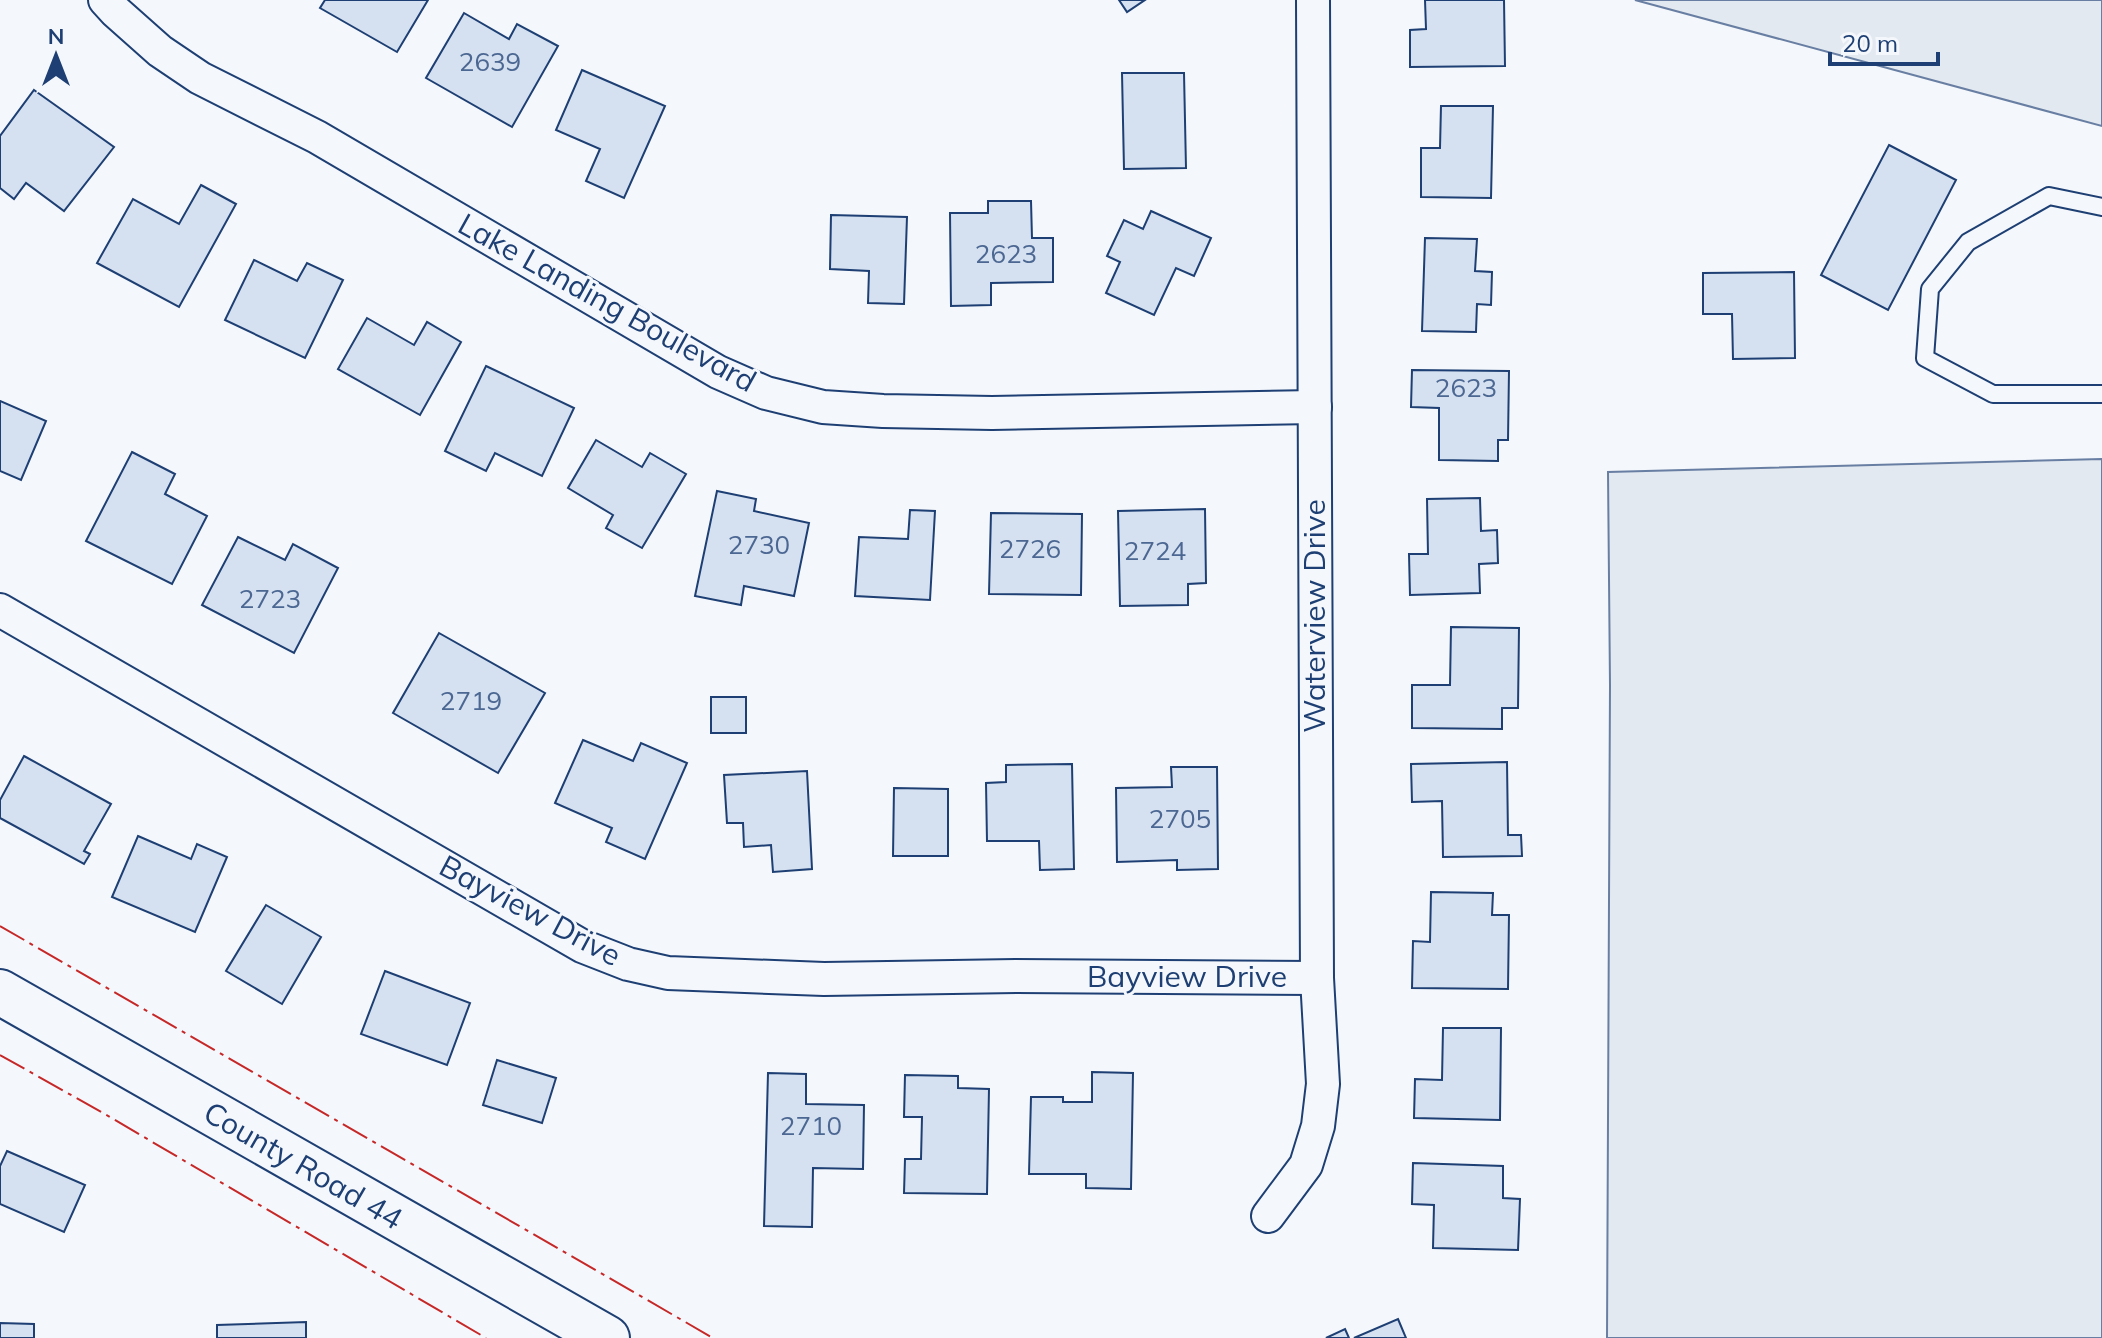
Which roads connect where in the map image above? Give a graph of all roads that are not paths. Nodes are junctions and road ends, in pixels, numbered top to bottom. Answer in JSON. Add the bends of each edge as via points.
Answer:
{"nodes":[{"id":1,"x":105,"y":0,"type":"edge"},
{"id":2,"x":1313,"y":0,"type":"edge"},
{"id":3,"x":2102,"y":207,"type":"edge"},
{"id":4,"x":2102,"y":394,"type":"edge"},
{"id":5,"x":1315,"y":407,"type":"junction"},
{"id":6,"x":0,"y":610,"type":"edge"},
{"id":7,"x":1317,"y":978,"type":"junction"},
{"id":8,"x":0,"y":992,"type":"edge"},
{"id":9,"x":1268,"y":1216,"type":"dead end"},
{"id":10,"x":607,"y":1338,"type":"edge"}],
"edges":[{"from":1,"to":5,"type":"street","name":"Lake Landing Boulevard","via":[[160,51],[200,78],[317,137],[718,372],[766,393],[823,407],[883,411]]},
{"from":2,"to":5,"type":"street","name":"Waterview Drive"},
{"from":3,"to":4,"type":"lane","via":[[2049,196],[1968,242],[1930,289],[1925,358],[1993,394]]},
{"from":5,"to":7,"type":"street","name":"Waterview Drive"},
{"from":6,"to":7,"type":"street","name":"Bayview Drive","via":[[582,946],[628,964],[668,973],[824,979]]},
{"from":7,"to":9,"type":"street","name":"Waterview Drive","via":[[1323,1084],[1318,1126],[1306,1165]]},
{"from":8,"to":10,"type":"main road","name":"County Road 44"}]}
